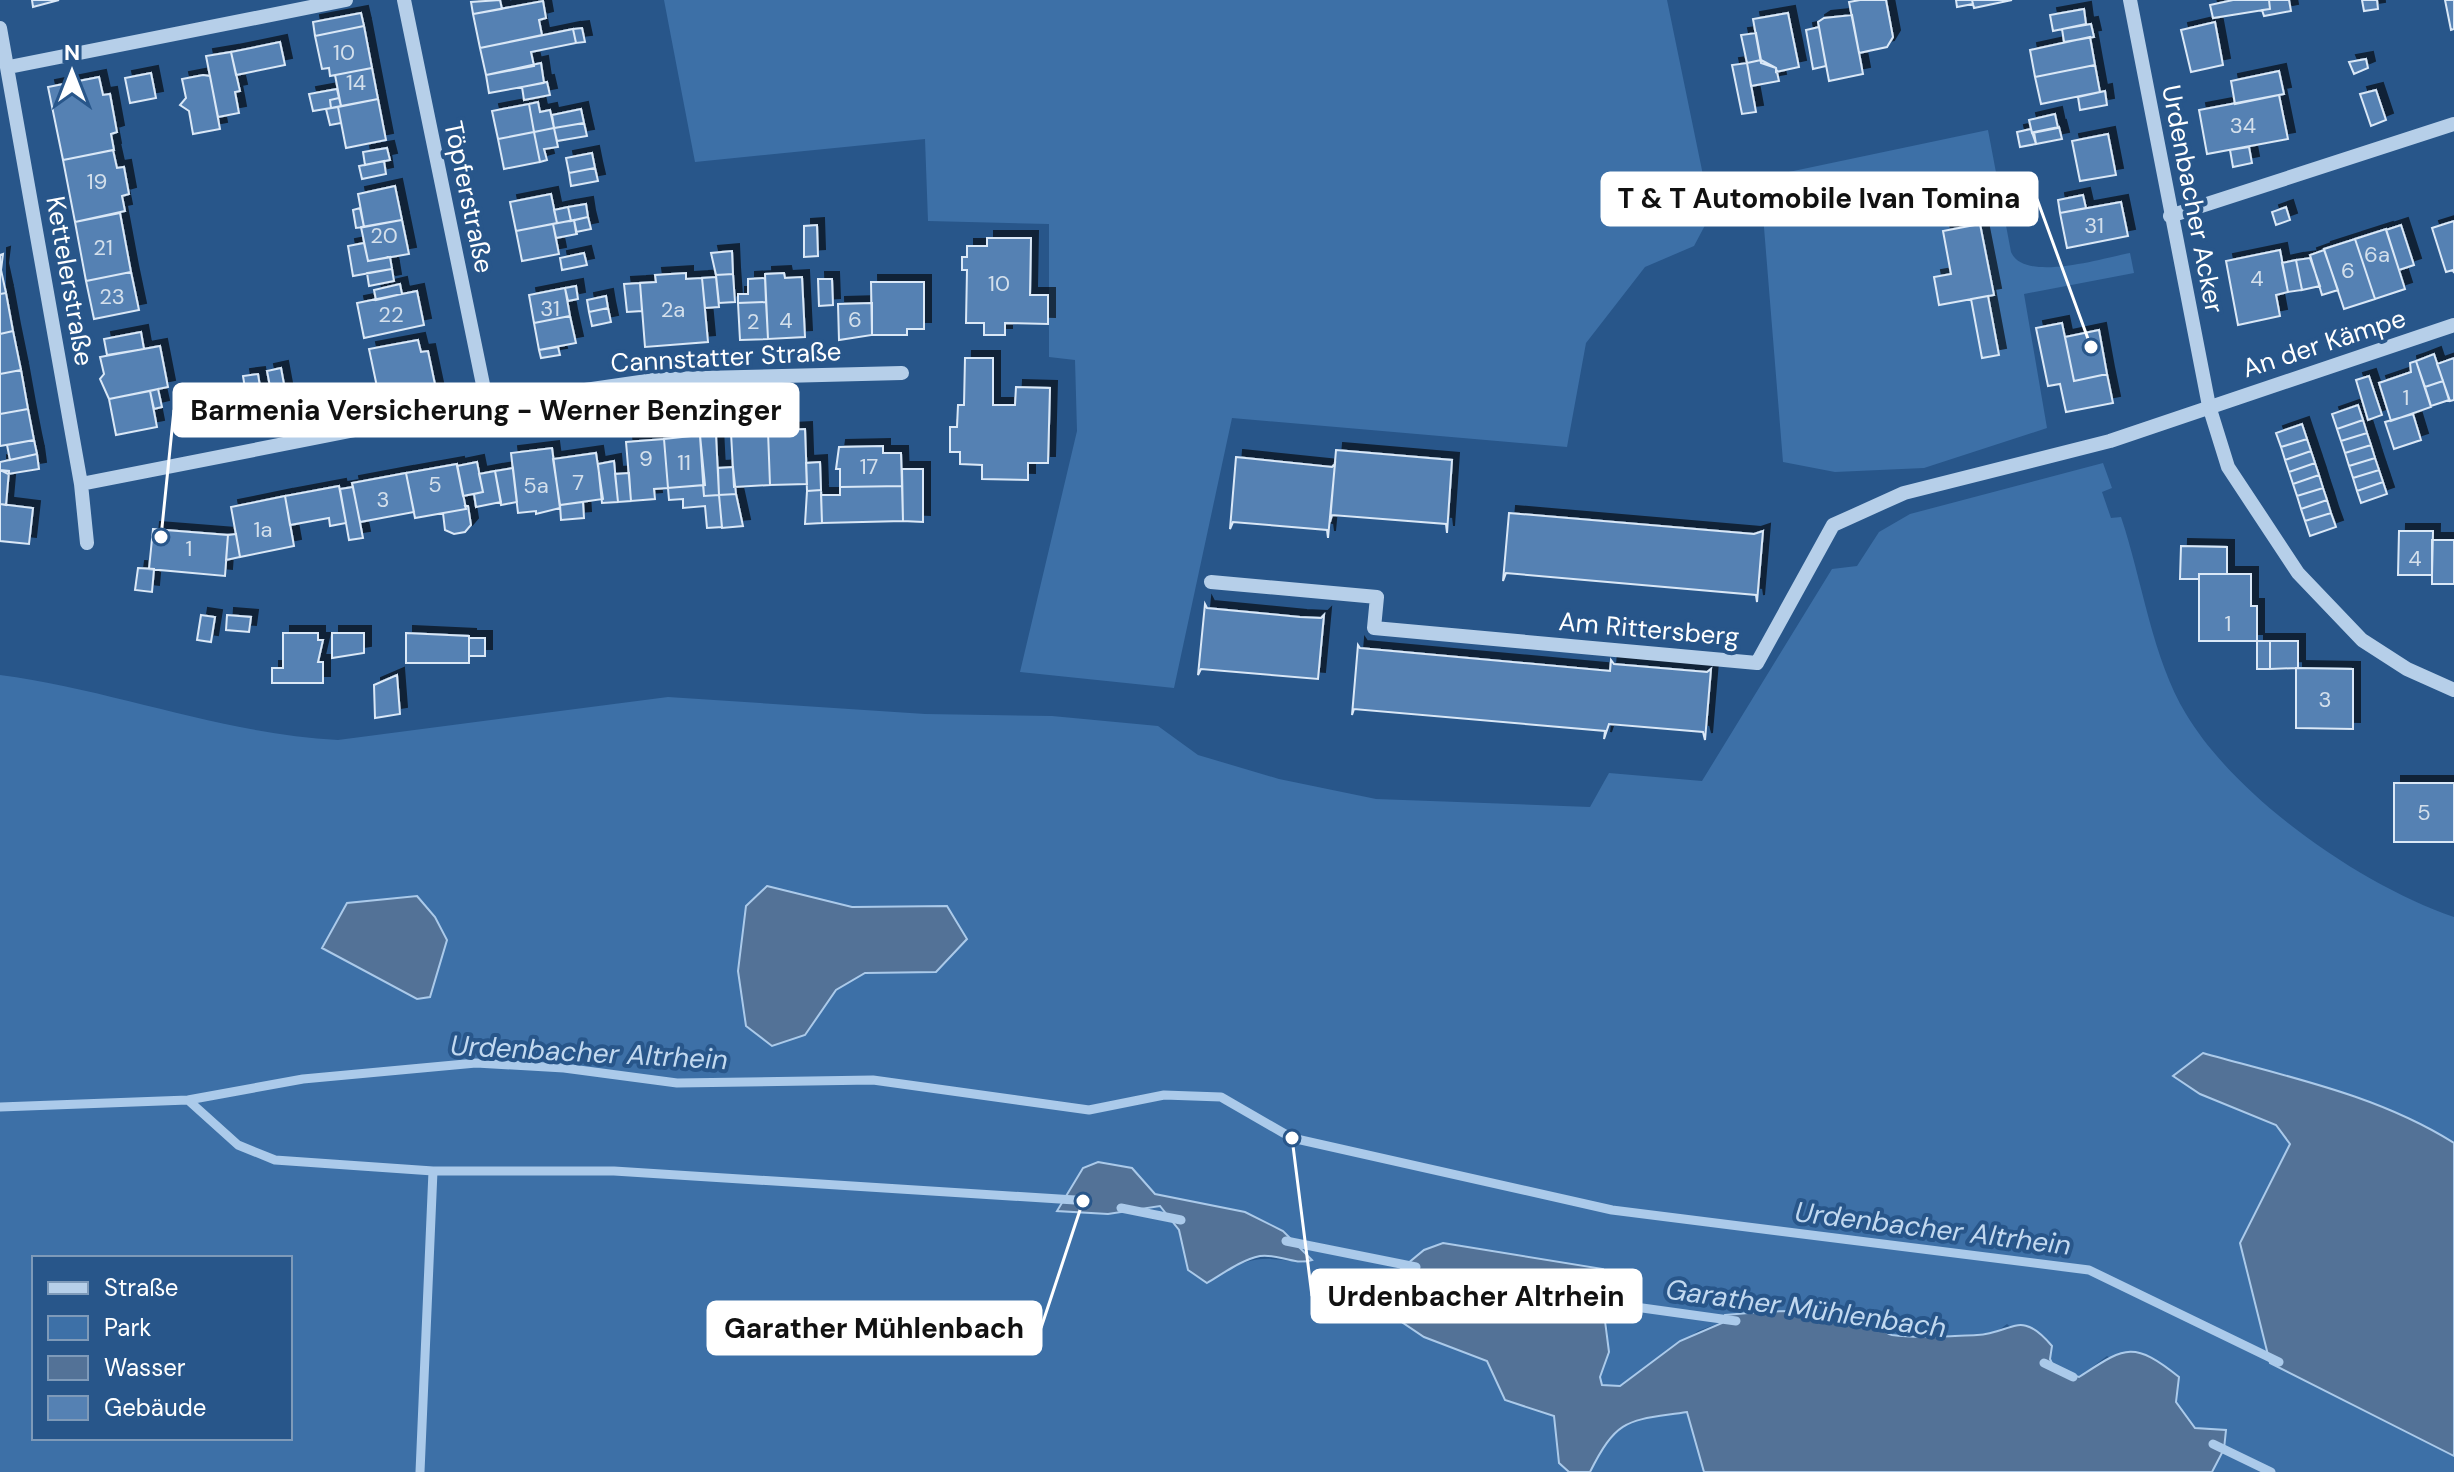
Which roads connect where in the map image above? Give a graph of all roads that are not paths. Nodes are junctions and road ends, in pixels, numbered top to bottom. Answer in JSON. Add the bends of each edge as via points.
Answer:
{"nodes":[{"id":1,"x":346,"y":0,"type":"edge"},
{"id":2,"x":404,"y":0,"type":"edge"},
{"id":3,"x":2130,"y":0,"type":"edge"},
{"id":4,"x":0,"y":28,"type":"edge"},
{"id":5,"x":9,"y":67,"type":"junction"},
{"id":6,"x":2454,"y":124,"type":"edge"},
{"id":7,"x":2170,"y":216,"type":"junction"},
{"id":8,"x":2454,"y":325,"type":"edge"},
{"id":9,"x":902,"y":373,"type":"dead end"},
{"id":10,"x":487,"y":404,"type":"junction"},
{"id":11,"x":2209,"y":406,"type":"junction"},
{"id":12,"x":81,"y":484,"type":"junction"},
{"id":13,"x":87,"y":543,"type":"dead end"},
{"id":14,"x":1211,"y":582,"type":"dead end"},
{"id":15,"x":2454,"y":690,"type":"edge"}],
"edges":[{"from":1,"to":5,"type":"street"},
{"from":2,"to":10,"type":"street","name":"Töpferstraße"},
{"from":3,"to":7,"type":"street","name":"Urdenbacher Acker"},
{"from":4,"to":5,"type":"street","name":"Kettelerstraße"},
{"from":5,"to":12,"type":"street","name":"Kettelerstraße"},
{"from":6,"to":7,"type":"street"},
{"from":7,"to":11,"type":"street","name":"Urdenbacher Acker"},
{"from":8,"to":11,"type":"street","name":"An der Kämpe"},
{"from":9,"to":10,"type":"street","name":"Cannstatter Straße","via":[[661,379]]},
{"from":10,"to":12,"type":"street","name":"Cannstatter Straße"},
{"from":11,"to":14,"type":"street","name":"Am Rittersberg","via":[[2110,441],[1904,493],[1833,525],[1757,663],[1374,628],[1377,597]]},
{"from":11,"to":15,"type":"street","name":"Urdenbacher Acker","via":[[2228,467],[2298,573],[2362,640]]},
{"from":12,"to":13,"type":"street","name":"Kettelerstraße"}]}
